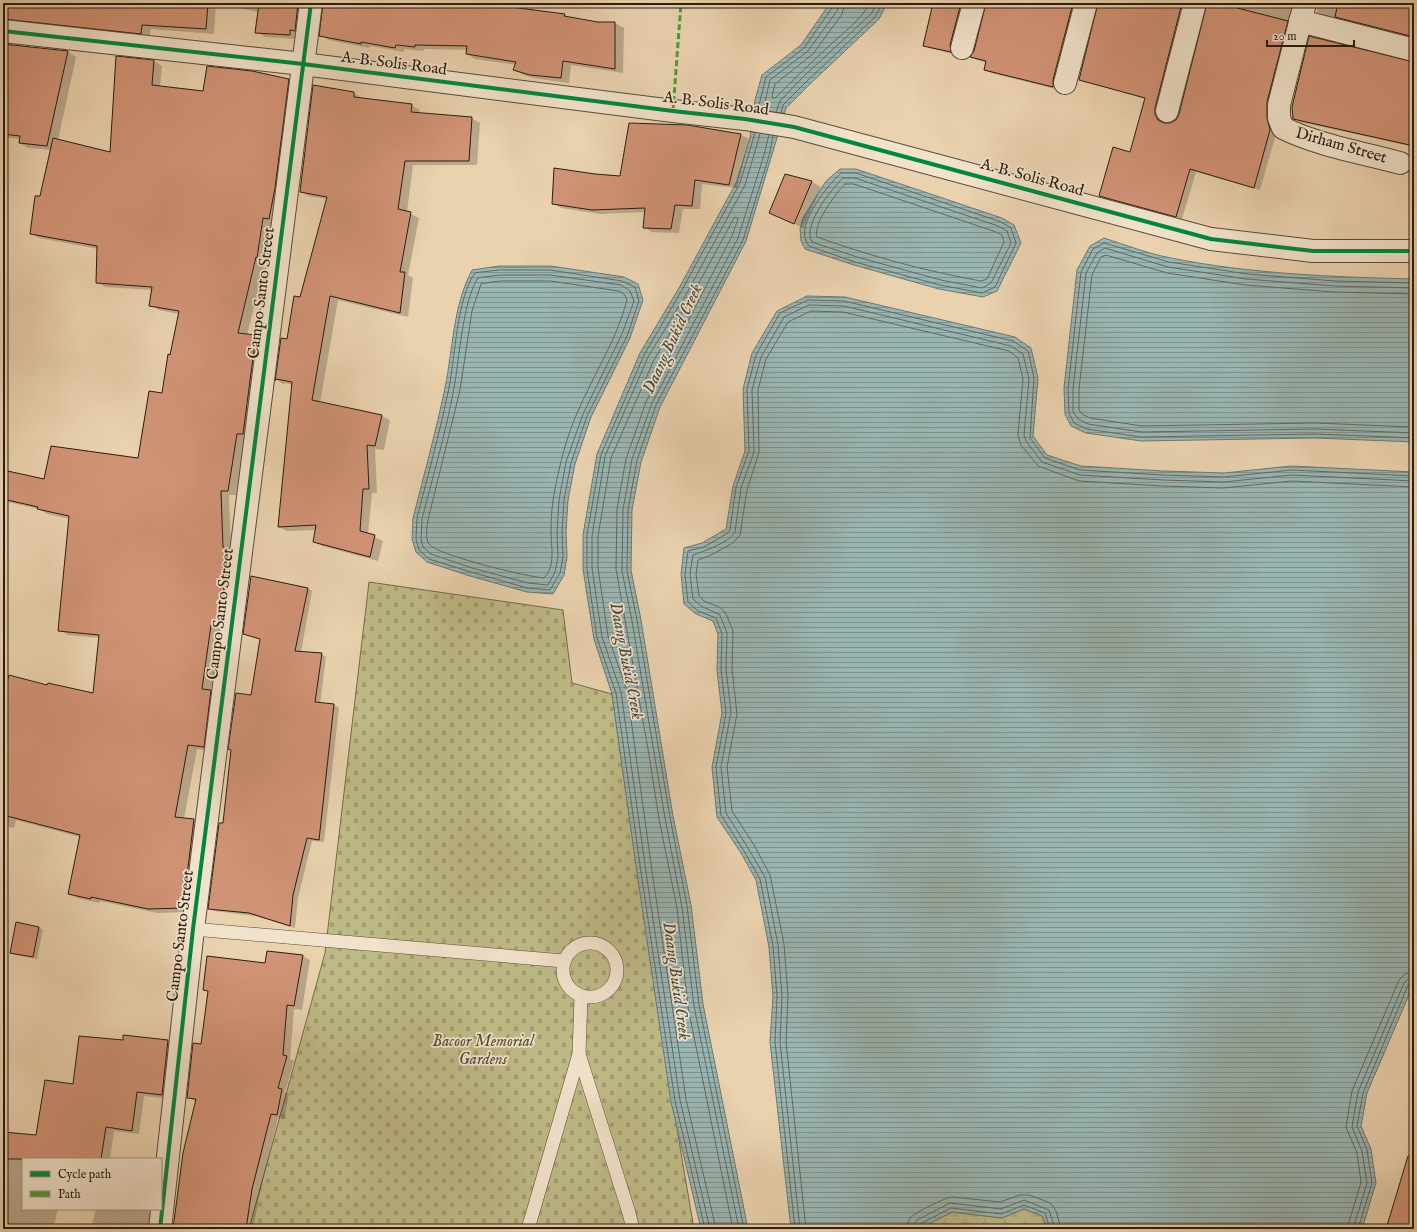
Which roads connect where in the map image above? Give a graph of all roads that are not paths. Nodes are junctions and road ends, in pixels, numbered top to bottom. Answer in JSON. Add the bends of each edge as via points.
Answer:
{"nodes":[{"id":1,"x":311,"y":3,"type":"edge"},
{"id":2,"x":974,"y":3,"type":"edge"},
{"id":3,"x":1086,"y":3,"type":"edge"},
{"id":4,"x":1196,"y":3,"type":"edge"},
{"id":5,"x":1302,"y":12,"type":"edge"},
{"id":6,"x":3,"y":31,"type":"edge"},
{"id":7,"x":962,"y":48,"type":"dead end"},
{"id":8,"x":1414,"y":50,"type":"edge"},
{"id":9,"x":303,"y":64,"type":"junction"},
{"id":10,"x":1065,"y":84,"type":"dead end"},
{"id":11,"x":1167,"y":111,"type":"dead end"},
{"id":12,"x":1400,"y":163,"type":"dead end"},
{"id":13,"x":1414,"y":251,"type":"edge"},
{"id":14,"x":193,"y":930,"type":"junction"},
{"id":15,"x":564,"y":962,"type":"junction"},
{"id":16,"x":581,"y":996,"type":"junction"},
{"id":17,"x":579,"y":1054,"type":"junction"},
{"id":18,"x":160,"y":1229,"type":"edge"},
{"id":19,"x":528,"y":1229,"type":"edge"},
{"id":20,"x":633,"y":1229,"type":"edge"}],
"edges":[{"from":1,"to":9,"type":"street","name":"Campo Santo Street"},
{"from":2,"to":7,"type":"street"},
{"from":3,"to":10,"type":"street"},
{"from":4,"to":11,"type":"street"},
{"from":5,"to":8,"type":"street"},
{"from":5,"to":12,"type":"street","name":"Dirham Street","via":[[1279,105],[1279,118],[1283,128],[1313,140]]},
{"from":6,"to":9,"type":"street","name":"A. B. Solis Road"},
{"from":9,"to":13,"type":"street","name":"A. B. Solis Road","via":[[794,127],[1211,239],[1313,251]]},
{"from":9,"to":14,"type":"street","name":"Campo Santo Street"},
{"from":14,"to":15,"type":"lane"},
{"from":14,"to":18,"type":"street","name":"Campo Santo Street"},
{"from":15,"to":16,"type":"lane","via":[[563,976],[569,988]]},
{"from":15,"to":16,"type":"lane","via":[[569,952],[578,945],[588,943],[599,944],[615,958],[616,979],[611,989],[592,998]]},
{"from":16,"to":17,"type":"lane"},
{"from":17,"to":19,"type":"lane"},
{"from":17,"to":20,"type":"lane","via":[[630,1212]]}]}
